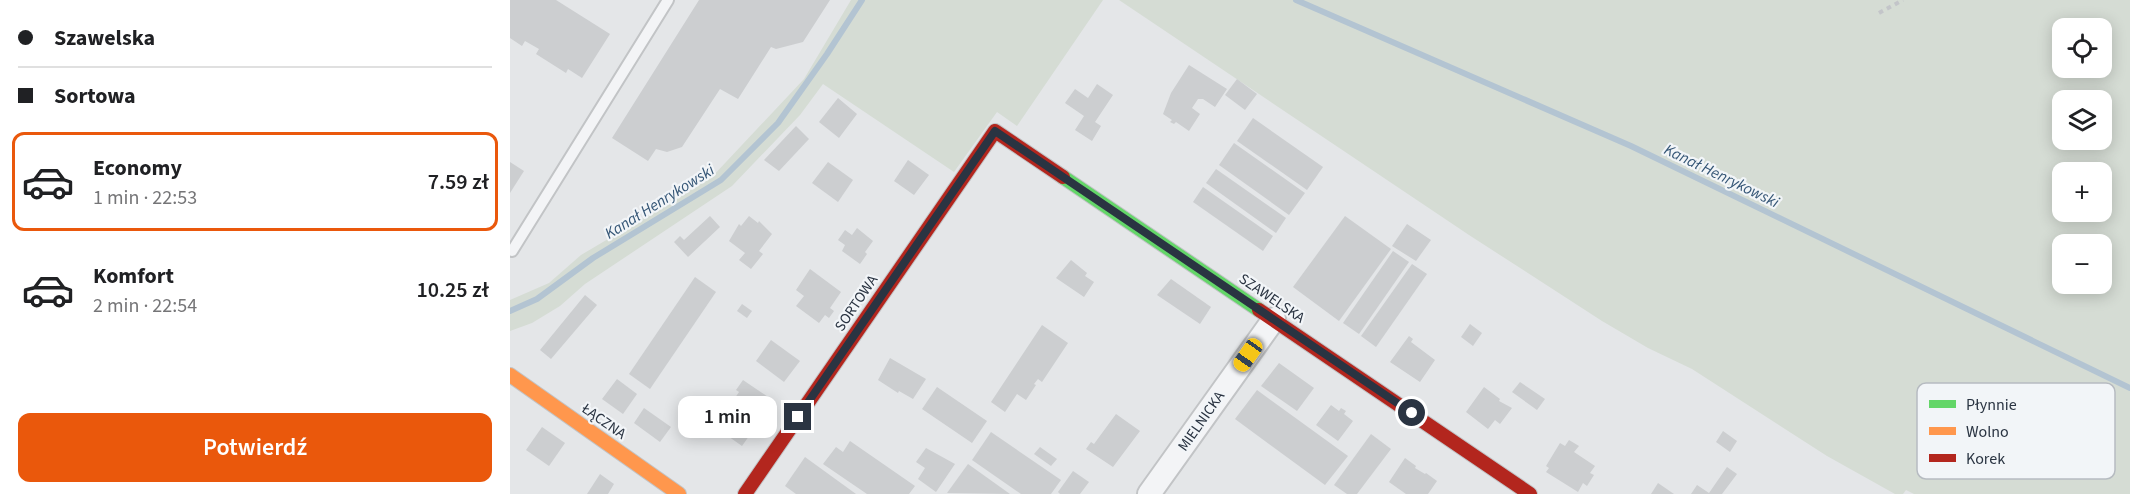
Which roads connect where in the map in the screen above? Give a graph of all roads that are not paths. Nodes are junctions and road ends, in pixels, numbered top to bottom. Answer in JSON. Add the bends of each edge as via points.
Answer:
{"nodes":[{"id":1,"x":668,"y":0,"type":"edge"},
{"id":2,"x":995,"y":131,"type":"joint"},
{"id":3,"x":512,"y":251,"type":"dead end"},
{"id":4,"x":1274,"y":319,"type":"junction"},
{"id":5,"x":510,"y":375,"type":"edge"},
{"id":6,"x":1159,"y":491,"type":"edge"},
{"id":7,"x":679,"y":494,"type":"edge"},
{"id":8,"x":745,"y":494,"type":"edge"},
{"id":9,"x":1530,"y":494,"type":"edge"}],
"edges":[{"from":1,"to":3,"type":"lane"},
{"from":2,"to":4,"type":"street","name":"SZAWELSKA"},
{"from":2,"to":8,"type":"street","name":"SORTOWA"},
{"from":4,"to":6,"type":"street","name":"MIELNICKA"},
{"from":4,"to":9,"type":"street","name":"SZAWELSKA"},
{"from":5,"to":7,"type":"street","name":"ŁĄCZNA"}]}
